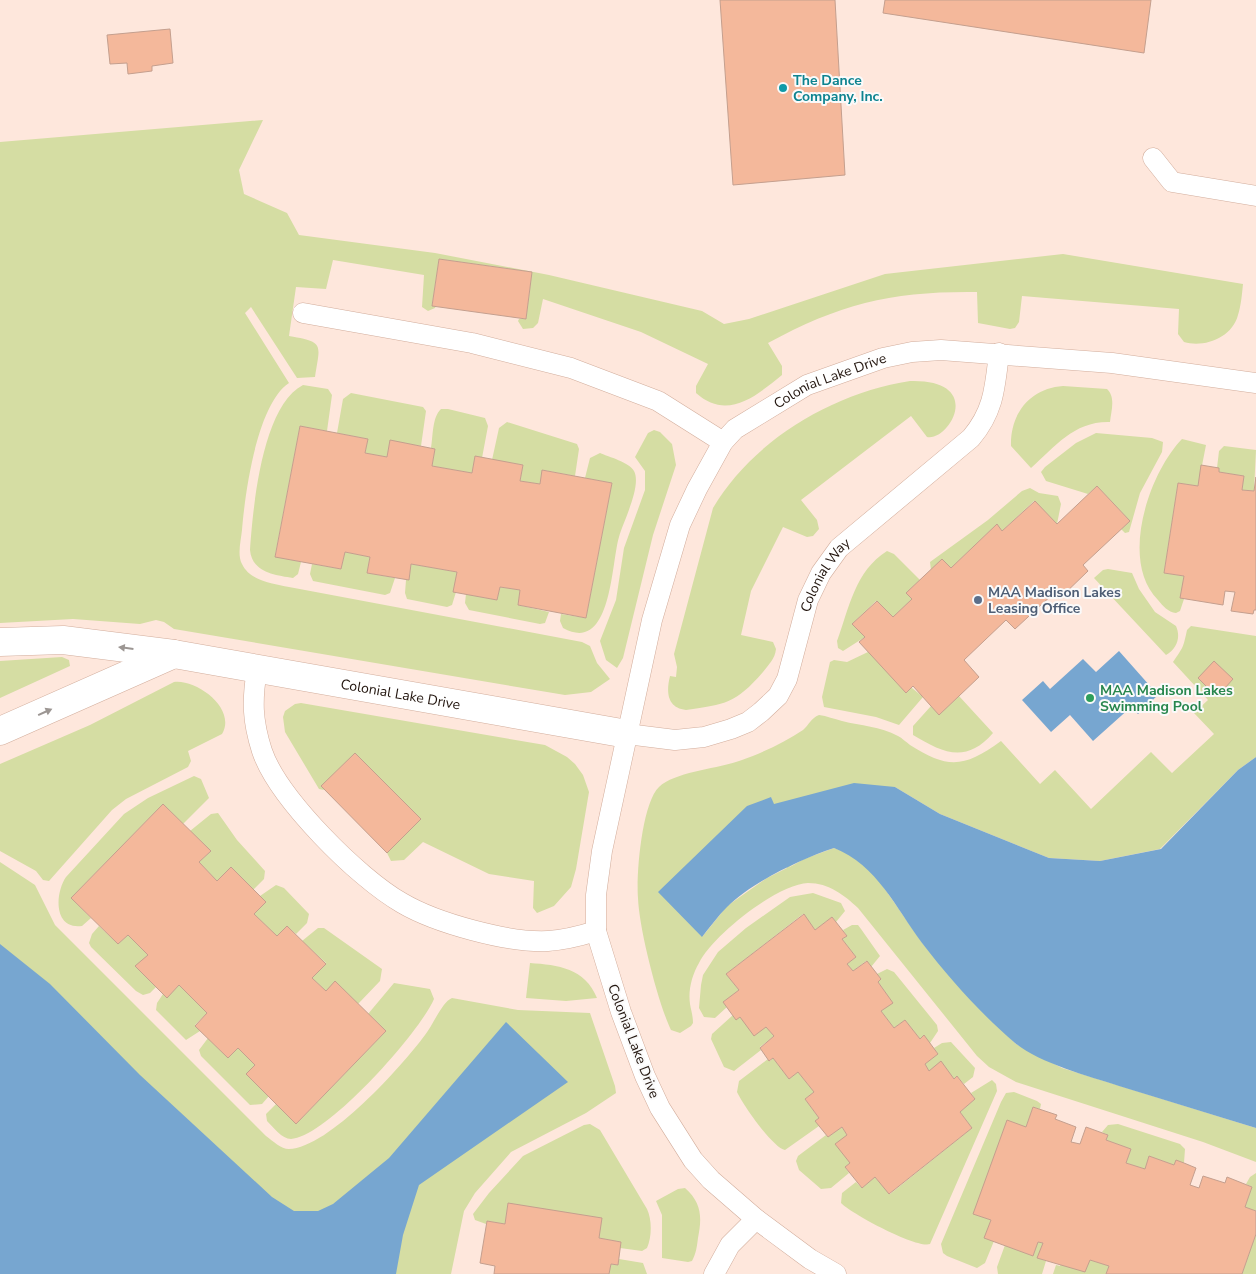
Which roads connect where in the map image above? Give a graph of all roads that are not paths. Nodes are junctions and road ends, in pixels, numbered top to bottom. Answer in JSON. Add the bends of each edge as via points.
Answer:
{"nodes":[{"id":1,"x":1153,"y":158,"type":"dead end"},
{"id":2,"x":1256,"y":196,"type":"edge"},
{"id":3,"x":303,"y":313,"type":"dead end"},
{"id":4,"x":999,"y":353,"type":"junction"},
{"id":5,"x":1256,"y":383,"type":"edge"},
{"id":6,"x":723,"y":442,"type":"junction"},
{"id":7,"x":0,"y":642,"type":"edge"},
{"id":8,"x":174,"y":654,"type":"junction"},
{"id":9,"x":257,"y":669,"type":"junction"},
{"id":10,"x":0,"y":731,"type":"edge"},
{"id":11,"x":627,"y":734,"type":"junction"},
{"id":12,"x":596,"y":931,"type":"junction"},
{"id":13,"x":756,"y":1219,"type":"junction"},
{"id":14,"x":714,"y":1274,"type":"edge"},
{"id":15,"x":836,"y":1274,"type":"edge"}],
"edges":[{"from":1,"to":2,"type":"lane","via":[[1172,182]]},
{"from":3,"to":6,"type":"lane","via":[[472,343],[571,368],[658,401]]},
{"from":4,"to":5,"type":"lane","name":"Colonial Lake Drive","via":[[1112,363]]},
{"from":4,"to":6,"type":"lane","name":"Colonial Lake Drive","via":[[941,350],[884,358],[807,384],[735,429]]},
{"from":4,"to":11,"type":"lane","name":"Colonial Way","via":[[985,422],[971,438],[839,548],[821,573],[808,600],[787,679],[778,696],[748,722],[704,737],[675,740]]},
{"from":6,"to":11,"type":"lane","name":"Colonial Lake Drive","via":[[680,525],[652,620]]},
{"from":8,"to":7,"type":"street","name":"Colonial Lake Drive","one_way":true,"via":[[63,640]]},
{"from":8,"to":9,"type":"street","name":"Colonial Lake Drive"},
{"from":10,"to":8,"type":"street","one_way":true},
{"from":9,"to":11,"type":"street","name":"Colonial Lake Drive"},
{"from":9,"to":12,"type":"lane","via":[[252,700],[258,738],[269,766],[327,842],[379,886],[402,903],[446,923],[492,934],[547,941]]},
{"from":11,"to":12,"type":"lane","name":"Colonial Lake Drive","via":[[602,851],[596,895]]},
{"from":12,"to":13,"type":"lane","name":"Colonial Lake Drive","via":[[621,1012],[660,1108],[692,1160]]},
{"from":13,"to":14,"type":"lane","via":[[730,1245]]},
{"from":13,"to":15,"type":"lane","name":"Colonial Lake Drive"}]}
